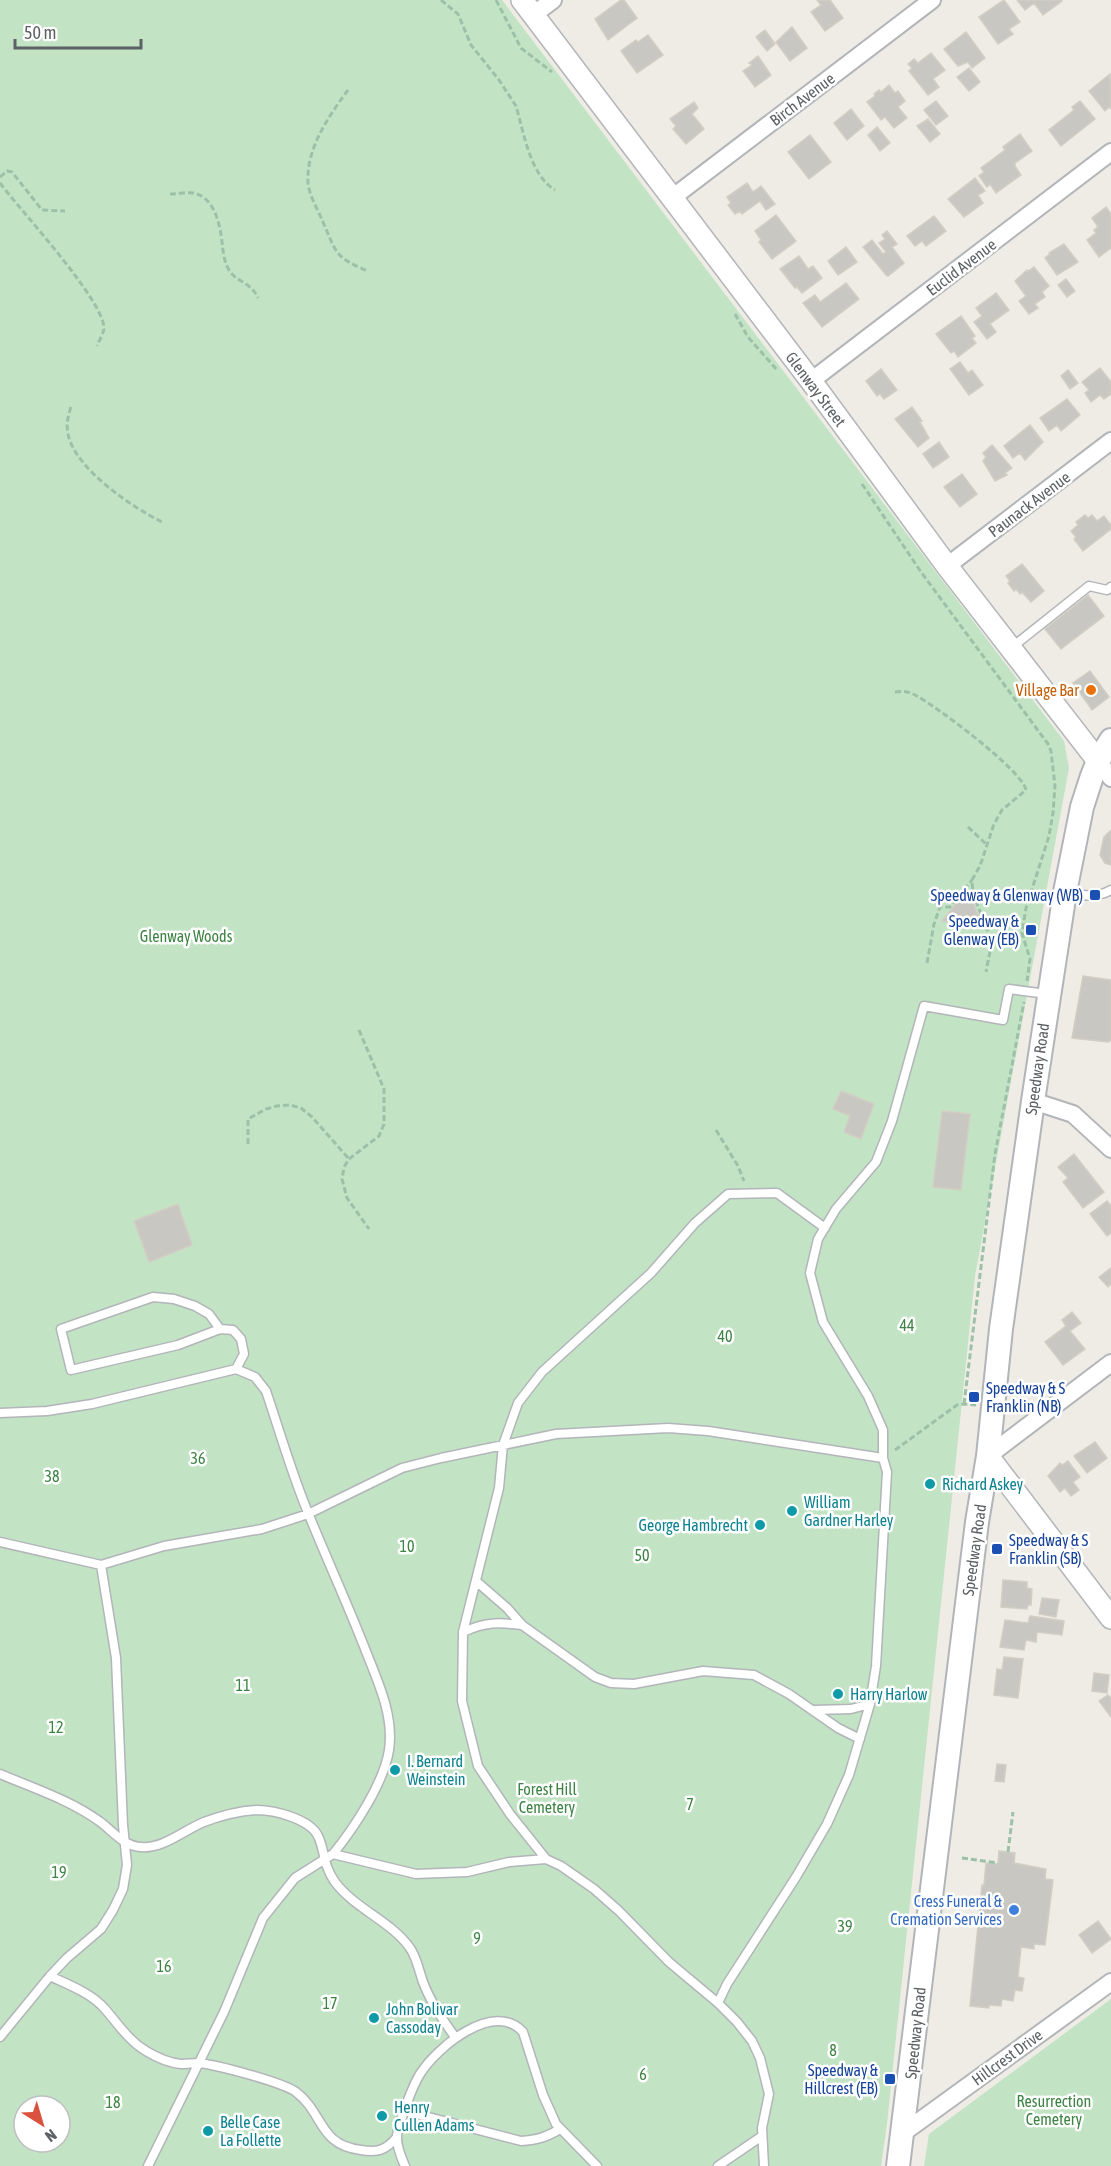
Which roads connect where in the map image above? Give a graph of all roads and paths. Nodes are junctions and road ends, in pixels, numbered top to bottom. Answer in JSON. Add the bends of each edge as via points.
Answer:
{"nodes":[{"id":1,"x":441,"y":0,"type":"edge"},
{"id":2,"x":496,"y":0,"type":"edge"},
{"id":3,"x":553,"y":0,"type":"edge"},
{"id":4,"x":932,"y":0,"type":"edge"},
{"id":5,"x":527,"y":8,"type":"edge"},
{"id":6,"x":556,"y":76,"type":"dead end"},
{"id":7,"x":348,"y":90,"type":"dead end"},
{"id":8,"x":1111,"y":152,"type":"edge"},
{"id":9,"x":0,"y":177,"type":"edge"},
{"id":10,"x":0,"y":183,"type":"edge"},
{"id":11,"x":555,"y":190,"type":"dead end"},
{"id":12,"x":170,"y":194,"type":"dead end"},
{"id":13,"x":672,"y":198,"type":"junction"},
{"id":14,"x":64,"y":211,"type":"dead end"},
{"id":15,"x":367,"y":271,"type":"dead end"},
{"id":16,"x":258,"y":298,"type":"dead end"},
{"id":17,"x":735,"y":313,"type":"dead end"},
{"id":18,"x":97,"y":346,"type":"dead end"},
{"id":19,"x":785,"y":378,"type":"dead end"},
{"id":20,"x":811,"y":381,"type":"junction"},
{"id":21,"x":71,"y":407,"type":"dead end"},
{"id":22,"x":1111,"y":441,"type":"edge"},
{"id":23,"x":857,"y":477,"type":"dead end"},
{"id":24,"x":162,"y":522,"type":"dead end"},
{"id":25,"x":947,"y":566,"type":"junction"},
{"id":26,"x":1110,"y":591,"type":"edge"},
{"id":27,"x":1011,"y":648,"type":"junction"},
{"id":28,"x":895,"y":692,"type":"dead end"},
{"id":29,"x":1111,"y":740,"type":"edge"},
{"id":30,"x":1104,"y":769,"type":"edge"},
{"id":31,"x":968,"y":827,"type":"dead end"},
{"id":32,"x":986,"y":844,"type":"junction"},
{"id":33,"x":972,"y":880,"type":"junction"},
{"id":34,"x":1111,"y":891,"type":"edge"},
{"id":35,"x":1065,"y":892,"type":"junction"},
{"id":36,"x":927,"y":963,"type":"dead end"},
{"id":37,"x":986,"y":972,"type":"dead end"},
{"id":38,"x":1037,"y":993,"type":"junction"},
{"id":39,"x":360,"y":1030,"type":"dead end"},
{"id":40,"x":1033,"y":1101,"type":"junction"},
{"id":41,"x":716,"y":1130,"type":"dead end"},
{"id":42,"x":248,"y":1144,"type":"dead end"},
{"id":43,"x":1111,"y":1149,"type":"edge"},
{"id":44,"x":349,"y":1159,"type":"junction"},
{"id":45,"x":749,"y":1194,"type":"junction"},
{"id":46,"x":825,"y":1228,"type":"junction"},
{"id":47,"x":369,"y":1229,"type":"dead end"},
{"id":48,"x":220,"y":1329,"type":"junction"},
{"id":49,"x":1111,"y":1363,"type":"edge"},
{"id":50,"x":236,"y":1369,"type":"junction"},
{"id":51,"x":964,"y":1404,"type":"junction"},
{"id":52,"x":976,"y":1405,"type":"dead end"},
{"id":53,"x":0,"y":1413,"type":"edge"},
{"id":54,"x":503,"y":1445,"type":"junction"},
{"id":55,"x":988,"y":1456,"type":"junction"},
{"id":56,"x":883,"y":1458,"type":"junction"},
{"id":57,"x":308,"y":1514,"type":"junction"},
{"id":58,"x":0,"y":1542,"type":"edge"},
{"id":59,"x":101,"y":1565,"type":"junction"},
{"id":60,"x":476,"y":1581,"type":"junction"},
{"id":61,"x":1111,"y":1618,"type":"edge"},
{"id":62,"x":522,"y":1625,"type":"junction"},
{"id":63,"x":463,"y":1632,"type":"junction"},
{"id":64,"x":870,"y":1704,"type":"junction"},
{"id":65,"x":813,"y":1710,"type":"junction"},
{"id":66,"x":860,"y":1739,"type":"junction"},
{"id":67,"x":0,"y":1774,"type":"edge"},
{"id":68,"x":1013,"y":1812,"type":"dead end"},
{"id":69,"x":125,"y":1842,"type":"junction"},
{"id":70,"x":1008,"y":1852,"type":"dead end"},
{"id":71,"x":333,"y":1854,"type":"junction"},
{"id":72,"x":962,"y":1858,"type":"dead end"},
{"id":73,"x":546,"y":1859,"type":"junction"},
{"id":74,"x":323,"y":1860,"type":"junction"},
{"id":75,"x":998,"y":1863,"type":"dead end"},
{"id":76,"x":50,"y":1976,"type":"junction"},
{"id":77,"x":1111,"y":1982,"type":"edge"},
{"id":78,"x":718,"y":2002,"type":"junction"},
{"id":79,"x":0,"y":2037,"type":"edge"},
{"id":80,"x":455,"y":2037,"type":"junction"},
{"id":81,"x":200,"y":2063,"type":"junction"},
{"id":82,"x":405,"y":2111,"type":"junction"},
{"id":83,"x":560,"y":2129,"type":"junction"},
{"id":84,"x":903,"y":2133,"type":"junction"},
{"id":85,"x":762,"y":2136,"type":"junction"},
{"id":86,"x":397,"y":2137,"type":"junction"},
{"id":87,"x":148,"y":2166,"type":"edge"},
{"id":88,"x":405,"y":2166,"type":"edge"},
{"id":89,"x":597,"y":2166,"type":"edge"},
{"id":90,"x":718,"y":2166,"type":"edge"},
{"id":91,"x":764,"y":2166,"type":"edge"},
{"id":92,"x":898,"y":2166,"type":"edge"}],
"edges":[{"from":1,"to":11,"type":"path","via":[[458,14],[471,45],[516,106],[538,175]]},
{"from":2,"to":6,"type":"path","via":[[521,48]]},
{"from":3,"to":5,"type":"street"},
{"from":4,"to":13,"type":"street","name":"Birch Avenue"},
{"from":5,"to":13,"type":"street","name":"Glenway Street"},
{"from":7,"to":15,"type":"path","via":[[328,117],[316,144],[308,183],[335,251],[345,261]]},
{"from":8,"to":20,"type":"street","name":"Euclid Avenue"},
{"from":9,"to":14,"type":"path","via":[[12,172],[42,210]]},
{"from":10,"to":18,"type":"path","via":[[51,243],[99,312],[104,328]]},
{"from":12,"to":16,"type":"path","via":[[195,193],[211,206],[220,227],[228,269],[253,288]]},
{"from":13,"to":20,"type":"street","name":"Glenway Street"},
{"from":17,"to":19,"type":"path","via":[[748,337]]},
{"from":20,"to":25,"type":"street","name":"Glenway Street"},
{"from":21,"to":24,"type":"path","via":[[67,421],[69,436],[89,468],[123,499]]},
{"from":22,"to":25,"type":"street","name":"Paunack Avenue"},
{"from":23,"to":38,"type":"path","via":[[1051,752],[1053,813],[1022,933]]},
{"from":25,"to":27,"type":"street","name":"Glenway Street"},
{"from":26,"to":27,"type":"lane","via":[[1089,586]]},
{"from":27,"to":30,"type":"street","name":"Glenway Street"},
{"from":28,"to":32,"type":"path","via":[[913,694],[944,713],[1025,785],[1022,795],[1002,810]]},
{"from":29,"to":30,"type":"main road","name":"Speedway Road"},
{"from":30,"to":35,"type":"main road","name":"Speedway Road","via":[[1082,807]]},
{"from":31,"to":32,"type":"path"},
{"from":32,"to":33,"type":"path"},
{"from":33,"to":36,"type":"path","via":[[950,907],[940,907]]},
{"from":33,"to":37,"type":"path","via":[[973,894],[992,941]]},
{"from":34,"to":35,"type":"lane","via":[[1090,897]]},
{"from":35,"to":38,"type":"main road","name":"Speedway Road"},
{"from":38,"to":40,"type":"main road","name":"Speedway Road"},
{"from":38,"to":46,"type":"lane","via":[[1010,989],[1003,1020],[924,1006],[892,1121],[876,1162]]},
{"from":38,"to":51,"type":"path","via":[[995,1154]]},
{"from":39,"to":44,"type":"path","via":[[384,1089],[384,1124],[379,1136]]},
{"from":40,"to":43,"type":"street","via":[[1073,1114]]},
{"from":40,"to":55,"type":"main road","name":"Speedway Road","via":[[1001,1329]]},
{"from":41,"to":45,"type":"path","via":[[738,1166]]},
{"from":42,"to":44,"type":"path","via":[[248,1119],[266,1109],[290,1105],[312,1117]]},
{"from":44,"to":47,"type":"path","via":[[342,1179],[344,1190]]},
{"from":45,"to":46,"type":"lane","via":[[777,1193]]},
{"from":45,"to":54,"type":"lane","via":[[728,1194],[651,1273],[543,1372],[518,1403]]},
{"from":46,"to":56,"type":"lane","via":[[818,1239],[810,1273],[823,1322],[868,1396],[883,1430]]},
{"from":48,"to":48,"type":"lane","via":[[178,1345],[71,1370],[61,1329],[153,1297],[195,1306],[209,1314]]},
{"from":48,"to":50,"type":"lane","via":[[233,1330],[241,1339],[244,1354]]},
{"from":49,"to":55,"type":"street"},
{"from":50,"to":53,"type":"lane","via":[[92,1404]]},
{"from":50,"to":57,"type":"lane","via":[[255,1377],[266,1390]]},
{"from":51,"to":52,"type":"path"},
{"from":51,"to":56,"type":"path"},
{"from":54,"to":56,"type":"lane","via":[[556,1434],[668,1428]]},
{"from":54,"to":57,"type":"lane","via":[[402,1468]]},
{"from":54,"to":60,"type":"lane","via":[[499,1488]]},
{"from":55,"to":61,"type":"street"},
{"from":55,"to":84,"type":"main road","name":"Speedway Road"},
{"from":56,"to":64,"type":"lane","via":[[887,1473],[883,1564]]},
{"from":57,"to":59,"type":"lane","via":[[262,1529],[164,1546]]},
{"from":57,"to":71,"type":"lane","via":[[353,1616],[384,1701],[390,1731],[389,1752],[381,1775],[354,1828]]},
{"from":58,"to":59,"type":"lane"},
{"from":59,"to":69,"type":"lane","via":[[116,1658]]},
{"from":60,"to":62,"type":"lane"},
{"from":60,"to":63,"type":"lane"},
{"from":62,"to":63,"type":"lane","via":[[483,1623]]},
{"from":62,"to":65,"type":"lane","via":[[595,1677],[611,1683],[634,1684],[702,1671],[754,1675]]},
{"from":63,"to":73,"type":"lane","via":[[462,1701],[478,1766]]},
{"from":64,"to":65,"type":"lane"},
{"from":64,"to":66,"type":"lane"},
{"from":65,"to":66,"type":"lane"},
{"from":66,"to":78,"type":"lane","via":[[849,1775],[826,1824]]},
{"from":67,"to":69,"type":"lane","via":[[72,1805],[99,1820]]},
{"from":68,"to":70,"type":"path"},
{"from":69,"to":74,"type":"lane","via":[[141,1847],[158,1845],[202,1822],[258,1810],[302,1821],[318,1834]]},
{"from":69,"to":76,"type":"lane","via":[[123,1889],[113,1910],[101,1929]]},
{"from":71,"to":73,"type":"lane","via":[[416,1874],[467,1872],[509,1862]]},
{"from":71,"to":74,"type":"lane"},
{"from":72,"to":75,"type":"path"},
{"from":73,"to":78,"type":"lane","via":[[594,1889],[669,1962]]},
{"from":74,"to":80,"type":"lane","via":[[334,1882],[411,1949],[435,2009]]},
{"from":74,"to":81,"type":"lane","via":[[295,1878],[263,1918]]},
{"from":76,"to":79,"type":"lane"},
{"from":76,"to":81,"type":"lane","via":[[91,1997],[145,2051],[180,2064]]},
{"from":77,"to":84,"type":"street","name":"Hillcrest Drive"},
{"from":78,"to":85,"type":"lane","via":[[752,2041],[760,2058],[769,2094]]},
{"from":80,"to":82,"type":"lane","via":[[420,2074]]},
{"from":80,"to":83,"type":"lane","via":[[488,2022],[516,2025],[525,2037],[543,2095]]},
{"from":81,"to":86,"type":"lane","via":[[295,2091],[327,2133],[347,2148],[381,2151]]},
{"from":81,"to":87,"type":"lane"},
{"from":82,"to":83,"type":"lane","via":[[521,2141],[546,2137]]},
{"from":82,"to":86,"type":"lane"},
{"from":83,"to":89,"type":"lane"},
{"from":84,"to":92,"type":"main road","name":"Speedway Road"},
{"from":85,"to":90,"type":"lane"},
{"from":85,"to":91,"type":"lane"},
{"from":86,"to":88,"type":"lane"}]}
